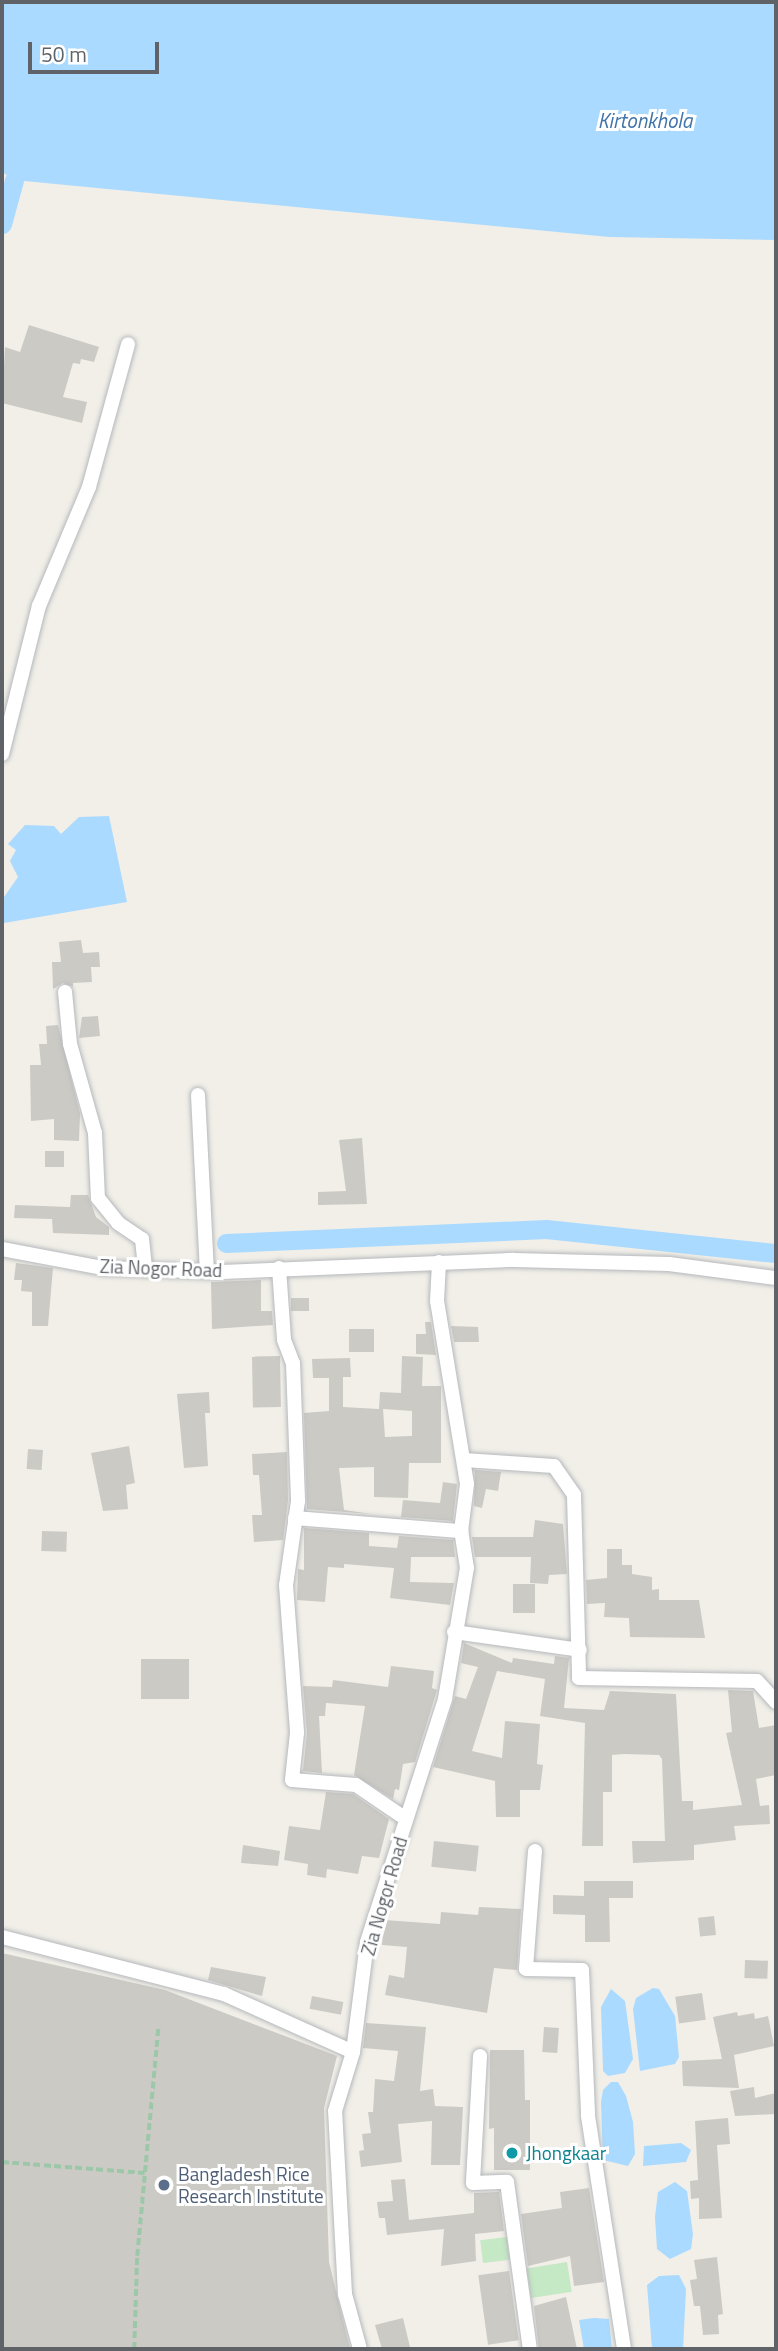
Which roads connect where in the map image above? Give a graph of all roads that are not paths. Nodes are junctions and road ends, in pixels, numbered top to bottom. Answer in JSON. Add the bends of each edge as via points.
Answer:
{"nodes":[{"id":1,"x":128,"y":344,"type":"dead end"},
{"id":2,"x":2,"y":754,"type":"edge"},
{"id":3,"x":65,"y":992,"type":"dead end"},
{"id":4,"x":198,"y":1095,"type":"dead end"},
{"id":5,"x":2,"y":1249,"type":"edge"},
{"id":6,"x":439,"y":1262,"type":"junction"},
{"id":7,"x":279,"y":1268,"type":"junction"},
{"id":8,"x":145,"y":1269,"type":"junction"},
{"id":9,"x":207,"y":1271,"type":"junction"},
{"id":10,"x":776,"y":1278,"type":"edge"},
{"id":11,"x":464,"y":1460,"type":"junction"},
{"id":12,"x":295,"y":1518,"type":"junction"},
{"id":13,"x":461,"y":1531,"type":"junction"},
{"id":14,"x":454,"y":1632,"type":"junction"},
{"id":15,"x":580,"y":1650,"type":"junction"},
{"id":16,"x":776,"y":1702,"type":"edge"},
{"id":17,"x":406,"y":1819,"type":"junction"},
{"id":18,"x":535,"y":1851,"type":"dead end"},
{"id":19,"x":2,"y":1937,"type":"edge"},
{"id":20,"x":353,"y":2052,"type":"junction"},
{"id":21,"x":481,"y":2056,"type":"dead end"},
{"id":22,"x":360,"y":2349,"type":"edge"},
{"id":23,"x":530,"y":2349,"type":"edge"},
{"id":24,"x":624,"y":2349,"type":"edge"}],
"edges":[{"from":1,"to":2,"type":"street","via":[[89,487],[38,606]]},
{"from":3,"to":8,"type":"street","via":[[70,1044],[95,1133],[98,1198],[118,1223],[142,1239]]},
{"from":4,"to":9,"type":"street"},
{"from":5,"to":8,"type":"street","name":"Zia Nogor Road","via":[[103,1268]]},
{"from":6,"to":7,"type":"street","name":"Zia Nogor Road"},
{"from":6,"to":10,"type":"street","name":"Zia Nogor Road","via":[[668,1264]]},
{"from":6,"to":11,"type":"street","name":"Zia Nogor Road","via":[[437,1301]]},
{"from":7,"to":9,"type":"street","name":"Zia Nogor Road"},
{"from":7,"to":12,"type":"street","via":[[284,1340],[293,1363]]},
{"from":8,"to":9,"type":"street","name":"Zia Nogor Road"},
{"from":11,"to":13,"type":"street","name":"Zia Nogor Road","via":[[467,1484]]},
{"from":11,"to":15,"type":"street","via":[[554,1466],[573,1495]]},
{"from":12,"to":13,"type":"street"},
{"from":12,"to":17,"type":"street","via":[[286,1585],[297,1733],[292,1780],[356,1785]]},
{"from":13,"to":14,"type":"street","name":"Zia Nogor Road","via":[[467,1568]]},
{"from":14,"to":15,"type":"street"},
{"from":14,"to":17,"type":"street","name":"Zia Nogor Road","via":[[444,1699]]},
{"from":15,"to":16,"type":"street","via":[[579,1678],[757,1681]]},
{"from":17,"to":20,"type":"street","name":"Zia Nogor Road","via":[[367,1942]]},
{"from":18,"to":24,"type":"street","via":[[526,1969],[582,1970],[588,2116]]},
{"from":19,"to":20,"type":"street","via":[[224,1994]]},
{"from":20,"to":22,"type":"street","name":"Zia Nogor Road","via":[[335,2111],[345,2294]]},
{"from":21,"to":23,"type":"street","via":[[473,2182],[507,2182]]}]}
